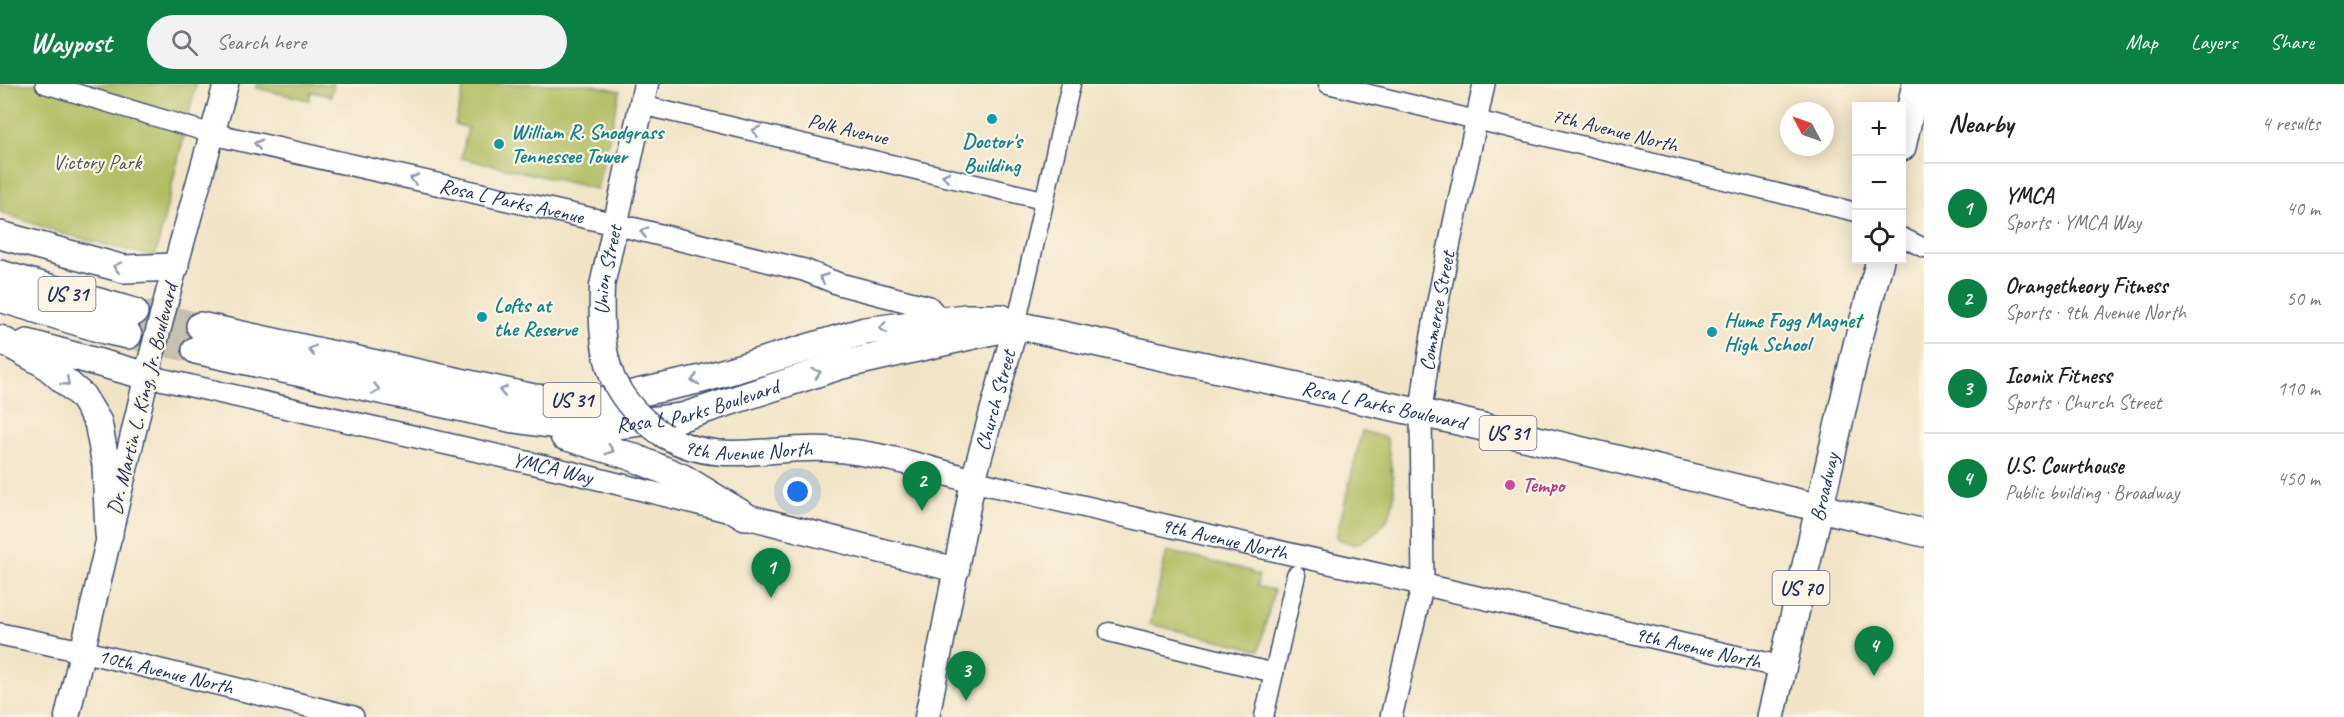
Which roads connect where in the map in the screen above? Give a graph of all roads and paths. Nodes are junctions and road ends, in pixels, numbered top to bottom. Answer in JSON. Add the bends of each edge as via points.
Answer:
{"nodes":[{"id":1,"x":45,"y":84,"type":"edge"},
{"id":2,"x":226,"y":84,"type":"edge"},
{"id":3,"x":1071,"y":84,"type":"edge"},
{"id":4,"x":1328,"y":84,"type":"edge"},
{"id":5,"x":1484,"y":84,"type":"edge"},
{"id":6,"x":1916,"y":84,"type":"edge"},
{"id":7,"x":644,"y":95,"type":"edge"},
{"id":8,"x":1477,"y":119,"type":"junction"},
{"id":9,"x":1906,"y":129,"type":"edge"},
{"id":10,"x":213,"y":134,"type":"junction"},
{"id":11,"x":1043,"y":200,"type":"junction"},
{"id":12,"x":1852,"y":211,"type":"edge"},
{"id":13,"x":615,"y":224,"type":"junction"},
{"id":14,"x":0,"y":235,"type":"edge"},
{"id":15,"x":1906,"y":239,"type":"edge"},
{"id":16,"x":1924,"y":248,"type":"edge"},
{"id":17,"x":1879,"y":264,"type":"edge"},
{"id":18,"x":0,"y":274,"type":"edge"},
{"id":19,"x":172,"y":280,"type":"junction"},
{"id":20,"x":0,"y":298,"type":"edge"},
{"id":21,"x":940,"y":320,"type":"junction"},
{"id":22,"x":1016,"y":325,"type":"junction"},
{"id":23,"x":0,"y":337,"type":"edge"},
{"id":24,"x":148,"y":369,"type":"junction"},
{"id":25,"x":1421,"y":413,"type":"junction"},
{"id":26,"x":514,"y":419,"type":"junction"},
{"id":27,"x":664,"y":436,"type":"joint"},
{"id":28,"x":973,"y":481,"type":"junction"},
{"id":29,"x":1820,"y":508,"type":"junction"},
{"id":30,"x":745,"y":516,"type":"junction"},
{"id":31,"x":1924,"y":533,"type":"edge"},
{"id":32,"x":109,"y":534,"type":"junction"},
{"id":33,"x":957,"y":570,"type":"junction"},
{"id":34,"x":1296,"y":575,"type":"dead end"},
{"id":35,"x":1423,"y":584,"type":"junction"},
{"id":36,"x":1109,"y":632,"type":"dead end"},
{"id":37,"x":0,"y":634,"type":"edge"},
{"id":38,"x":82,"y":651,"type":"junction"},
{"id":39,"x":1782,"y":667,"type":"junction"},
{"id":40,"x":1274,"y":673,"type":"junction"},
{"id":41,"x":68,"y":717,"type":"edge"},
{"id":42,"x":354,"y":717,"type":"edge"},
{"id":43,"x":927,"y":717,"type":"edge"},
{"id":44,"x":1264,"y":717,"type":"edge"},
{"id":45,"x":1391,"y":717,"type":"edge"},
{"id":46,"x":1771,"y":717,"type":"edge"}],
"edges":[{"from":1,"to":10,"type":"street"},
{"from":2,"to":10,"type":"main road","name":"Dr. Martin L. King, Jr. Boulevard"},
{"from":3,"to":11,"type":"street","name":"Church Street"},
{"from":4,"to":8,"type":"street","name":"7th Avenue North"},
{"from":5,"to":8,"type":"street","name":"Commerce Street"},
{"from":6,"to":9,"type":"main road"},
{"from":11,"to":7,"type":"street","name":"Polk Avenue","one_way":true},
{"from":7,"to":13,"type":"main road","name":"Union Street"},
{"from":8,"to":12,"type":"street","name":"7th Avenue North"},
{"from":8,"to":25,"type":"street","name":"Commerce Street","via":[[1444,268]]},
{"from":13,"to":10,"type":"street","name":"Rosa L Parks Avenue","one_way":true},
{"from":10,"to":19,"type":"main road","name":"Dr. Martin L. King, Jr. Boulevard"},
{"from":11,"to":22,"type":"street","name":"Church Street"},
{"from":21,"to":13,"type":"street","name":"Rosa L Parks Avenue","one_way":true,"via":[[928,307],[839,284],[804,270]]},
{"from":13,"to":27,"type":"main road","name":"Union Street","bridge":true,"via":[[602,285],[603,350],[620,394],[646,423]]},
{"from":19,"to":14,"type":"main road","one_way":true},
{"from":15,"to":16,"type":"street"},
{"from":17,"to":29,"type":"main road","name":"Broadway","number":"US 70"},
{"from":18,"to":20,"type":"main road","number":"US 31","via":[[131,324],[105,330]]},
{"from":19,"to":24,"type":"main road","name":"Dr. Martin L. King, Jr. Boulevard","bridge":true},
{"from":21,"to":22,"type":"main road","name":"Rosa L Parks Boulevard","number":"US 31","via":[[989,317]]},
{"from":21,"to":26,"type":"main road","name":"Rosa L Parks Boulevard","number":"US 31","one_way":true,"via":[[865,331],[702,379],[596,402],[534,398],[198,338]]},
{"from":22,"to":25,"type":"main road","name":"Rosa L Parks Boulevard","number":"US 31"},
{"from":26,"to":22,"type":"main road","name":"Rosa L Parks Boulevard","number":"US 31","one_way":true,"via":[[584,429],[682,417],[843,365]]},
{"from":22,"to":28,"type":"main road","name":"Church Street"},
{"from":23,"to":24,"type":"main road"},
{"from":23,"to":32,"type":"main road","one_way":true,"via":[[45,364],[81,396],[98,422],[106,465]]},
{"from":24,"to":30,"type":"street","name":"YMCA Way"},
{"from":24,"to":32,"type":"main road","name":"Dr. Martin L. King, Jr. Boulevard"},
{"from":25,"to":29,"type":"main road","name":"Rosa L Parks Boulevard","number":"US 31"},
{"from":25,"to":35,"type":"street","name":"Commerce Street"},
{"from":26,"to":30,"type":"main road","one_way":true,"via":[[630,456],[683,478]]},
{"from":27,"to":28,"type":"main road","name":"9th Avenue North","via":[[679,445],[717,453],[828,449],[885,457]]},
{"from":28,"to":33,"type":"main road","name":"Church Street"},
{"from":28,"to":35,"type":"street","name":"9th Avenue North"},
{"from":29,"to":31,"type":"main road","number":"US 31"},
{"from":29,"to":39,"type":"main road","name":"Broadway","number":"US 70"},
{"from":30,"to":33,"type":"main road","name":"YMCA Way"},
{"from":32,"to":38,"type":"main road","name":"Dr. Martin L. King, Jr. Boulevard"},
{"from":33,"to":43,"type":"main road","name":"Church Street"},
{"from":34,"to":40,"type":"street"},
{"from":35,"to":39,"type":"street","name":"9th Avenue North"},
{"from":35,"to":45,"type":"street","name":"Commerce Street"},
{"from":36,"to":40,"type":"street"},
{"from":37,"to":38,"type":"street","name":"10th Avenue North"},
{"from":38,"to":41,"type":"main road","name":"Dr. Martin L. King, Jr. Boulevard"},
{"from":38,"to":42,"type":"street","name":"10th Avenue North"},
{"from":39,"to":46,"type":"main road","name":"Broadway","number":"US 70"},
{"from":40,"to":44,"type":"street"}]}
